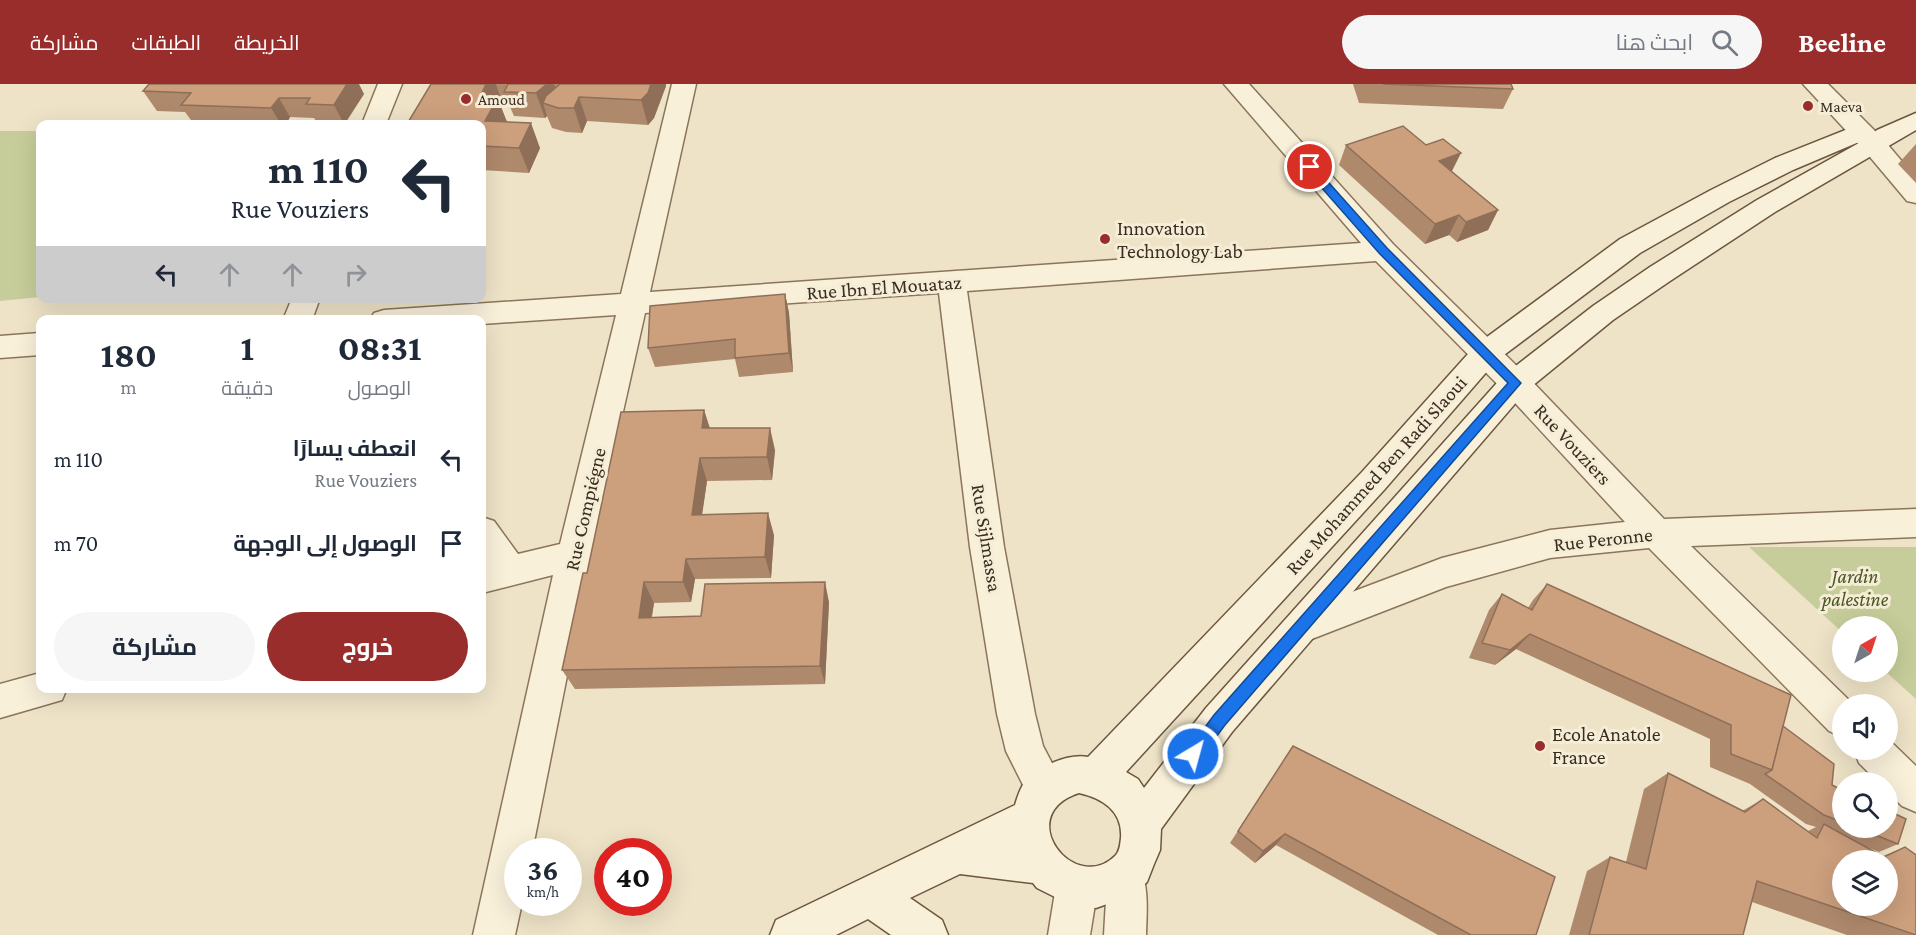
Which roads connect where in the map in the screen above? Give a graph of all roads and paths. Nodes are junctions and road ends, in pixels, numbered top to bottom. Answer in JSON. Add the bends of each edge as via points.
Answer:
{"nodes":[{"id":1,"x":390,"y":84,"type":"edge"},
{"id":2,"x":684,"y":84,"type":"edge"},
{"id":3,"x":1236,"y":84,"type":"edge"},
{"id":4,"x":1815,"y":84,"type":"edge"},
{"id":5,"x":376,"y":120,"type":"edge"},
{"id":6,"x":1916,"y":120,"type":"edge"},
{"id":7,"x":1874,"y":137,"type":"junction"},
{"id":8,"x":1916,"y":195,"type":"edge"},
{"id":9,"x":1383,"y":250,"type":"junction"},
{"id":10,"x":952,"y":282,"type":"junction"},
{"id":11,"x":632,"y":304,"type":"junction"},
{"id":12,"x":462,"y":315,"type":"edge"},
{"id":13,"x":36,"y":344,"type":"edge"},
{"id":14,"x":0,"y":347,"type":"edge"},
{"id":15,"x":1485,"y":353,"type":"junction"},
{"id":16,"x":1515,"y":383,"type":"junction"},
{"id":17,"x":1916,"y":523,"type":"edge"},
{"id":18,"x":1656,"y":533,"type":"junction"},
{"id":19,"x":486,"y":543,"type":"edge"},
{"id":20,"x":574,"y":555,"type":"junction"},
{"id":21,"x":496,"y":574,"type":"edge"},
{"id":22,"x":1304,"y":626,"type":"junction"},
{"id":23,"x":36,"y":691,"type":"edge"},
{"id":24,"x":0,"y":701,"type":"edge"},
{"id":25,"x":1832,"y":709,"type":"edge"},
{"id":26,"x":1883,"y":760,"type":"edge"},
{"id":27,"x":1097,"y":776,"type":"junction"},
{"id":28,"x":1916,"y":793,"type":"edge"},
{"id":29,"x":1037,"y":803,"type":"junction"},
{"id":30,"x":1141,"y":824,"type":"junction"},
{"id":31,"x":958,"y":853,"type":"junction"},
{"id":32,"x":1043,"y":864,"type":"junction"},
{"id":33,"x":1124,"y":875,"type":"junction"},
{"id":34,"x":1077,"y":886,"type":"junction"},
{"id":35,"x":871,"y":896,"type":"junction"},
{"id":36,"x":494,"y":935,"type":"edge"},
{"id":37,"x":791,"y":935,"type":"edge"},
{"id":38,"x":927,"y":935,"type":"edge"},
{"id":39,"x":1069,"y":935,"type":"edge"},
{"id":40,"x":1125,"y":935,"type":"edge"}],
"edges":[{"from":1,"to":5,"type":"street"},
{"from":2,"to":11,"type":"street","name":"Rue Compiégne"},
{"from":3,"to":9,"type":"street","name":"Rue Vouziers"},
{"from":4,"to":7,"type":"street"},
{"from":6,"to":7,"type":"street","name":"Rue Mohammed Ben Radi Slaoui"},
{"from":7,"to":8,"type":"street"},
{"from":7,"to":15,"type":"street","name":"Rue Mohammed Ben Radi Slaoui","via":[[1784,164],[1720,196],[1630,246]]},
{"from":7,"to":16,"type":"street","name":"Rue Mohammed Ben Radi Slaoui","via":[[1660,274]]},
{"from":9,"to":10,"type":"street","name":"Rue Ibn El Mouataz"},
{"from":9,"to":15,"type":"street","name":"Rue Vouziers"},
{"from":10,"to":11,"type":"street","name":"Rue Ibn El Mouataz"},
{"from":10,"to":29,"type":"street","name":"Rue Sijlmassa","via":[[987,547],[1016,714]]},
{"from":11,"to":12,"type":"street","name":"Rue Ibn El Mouataz"},
{"from":11,"to":20,"type":"street","name":"Rue Compiégne"},
{"from":13,"to":14,"type":"street"},
{"from":15,"to":16,"type":"street","name":"Rue Vouziers"},
{"from":15,"to":27,"type":"street","name":"Rue Mohammed Ben Radi Slaoui","via":[[1373,481]]},
{"from":16,"to":18,"type":"street","name":"Rue Vouziers"},
{"from":16,"to":22,"type":"street","name":"Rue Mohammed Ben Radi Slaoui"},
{"from":17,"to":18,"type":"street","name":"Rue Peronne"},
{"from":18,"to":22,"type":"street","name":"Rue Peronne","via":[[1550,544],[1442,573]]},
{"from":18,"to":25,"type":"street","name":"Rue Vouziers"},
{"from":19,"to":21,"type":"street"},
{"from":20,"to":21,"type":"street"},
{"from":20,"to":36,"type":"street","name":"Rue Compiégne"},
{"from":22,"to":30,"type":"street","name":"Rue Mohammed Ben Radi Slaoui","via":[[1219,720]]},
{"from":23,"to":24,"type":"street"},
{"from":26,"to":28,"type":"street"},
{"from":27,"to":29,"type":"street","via":[[1069,775],[1052,782]]},
{"from":27,"to":30,"type":"street","via":[[1115,784],[1129,797]]},
{"from":29,"to":31,"type":"street"},
{"from":29,"to":32,"type":"street","via":[[1032,848]]},
{"from":30,"to":33,"type":"street","via":[[1140,852]]},
{"from":31,"to":32,"type":"street"},
{"from":31,"to":35,"type":"street"},
{"from":32,"to":34,"type":"street","via":[[1058,879]]},
{"from":33,"to":34,"type":"street","via":[[1097,887]]},
{"from":33,"to":40,"type":"street"},
{"from":34,"to":39,"type":"street"},
{"from":35,"to":37,"type":"street"},
{"from":35,"to":38,"type":"street"}]}
